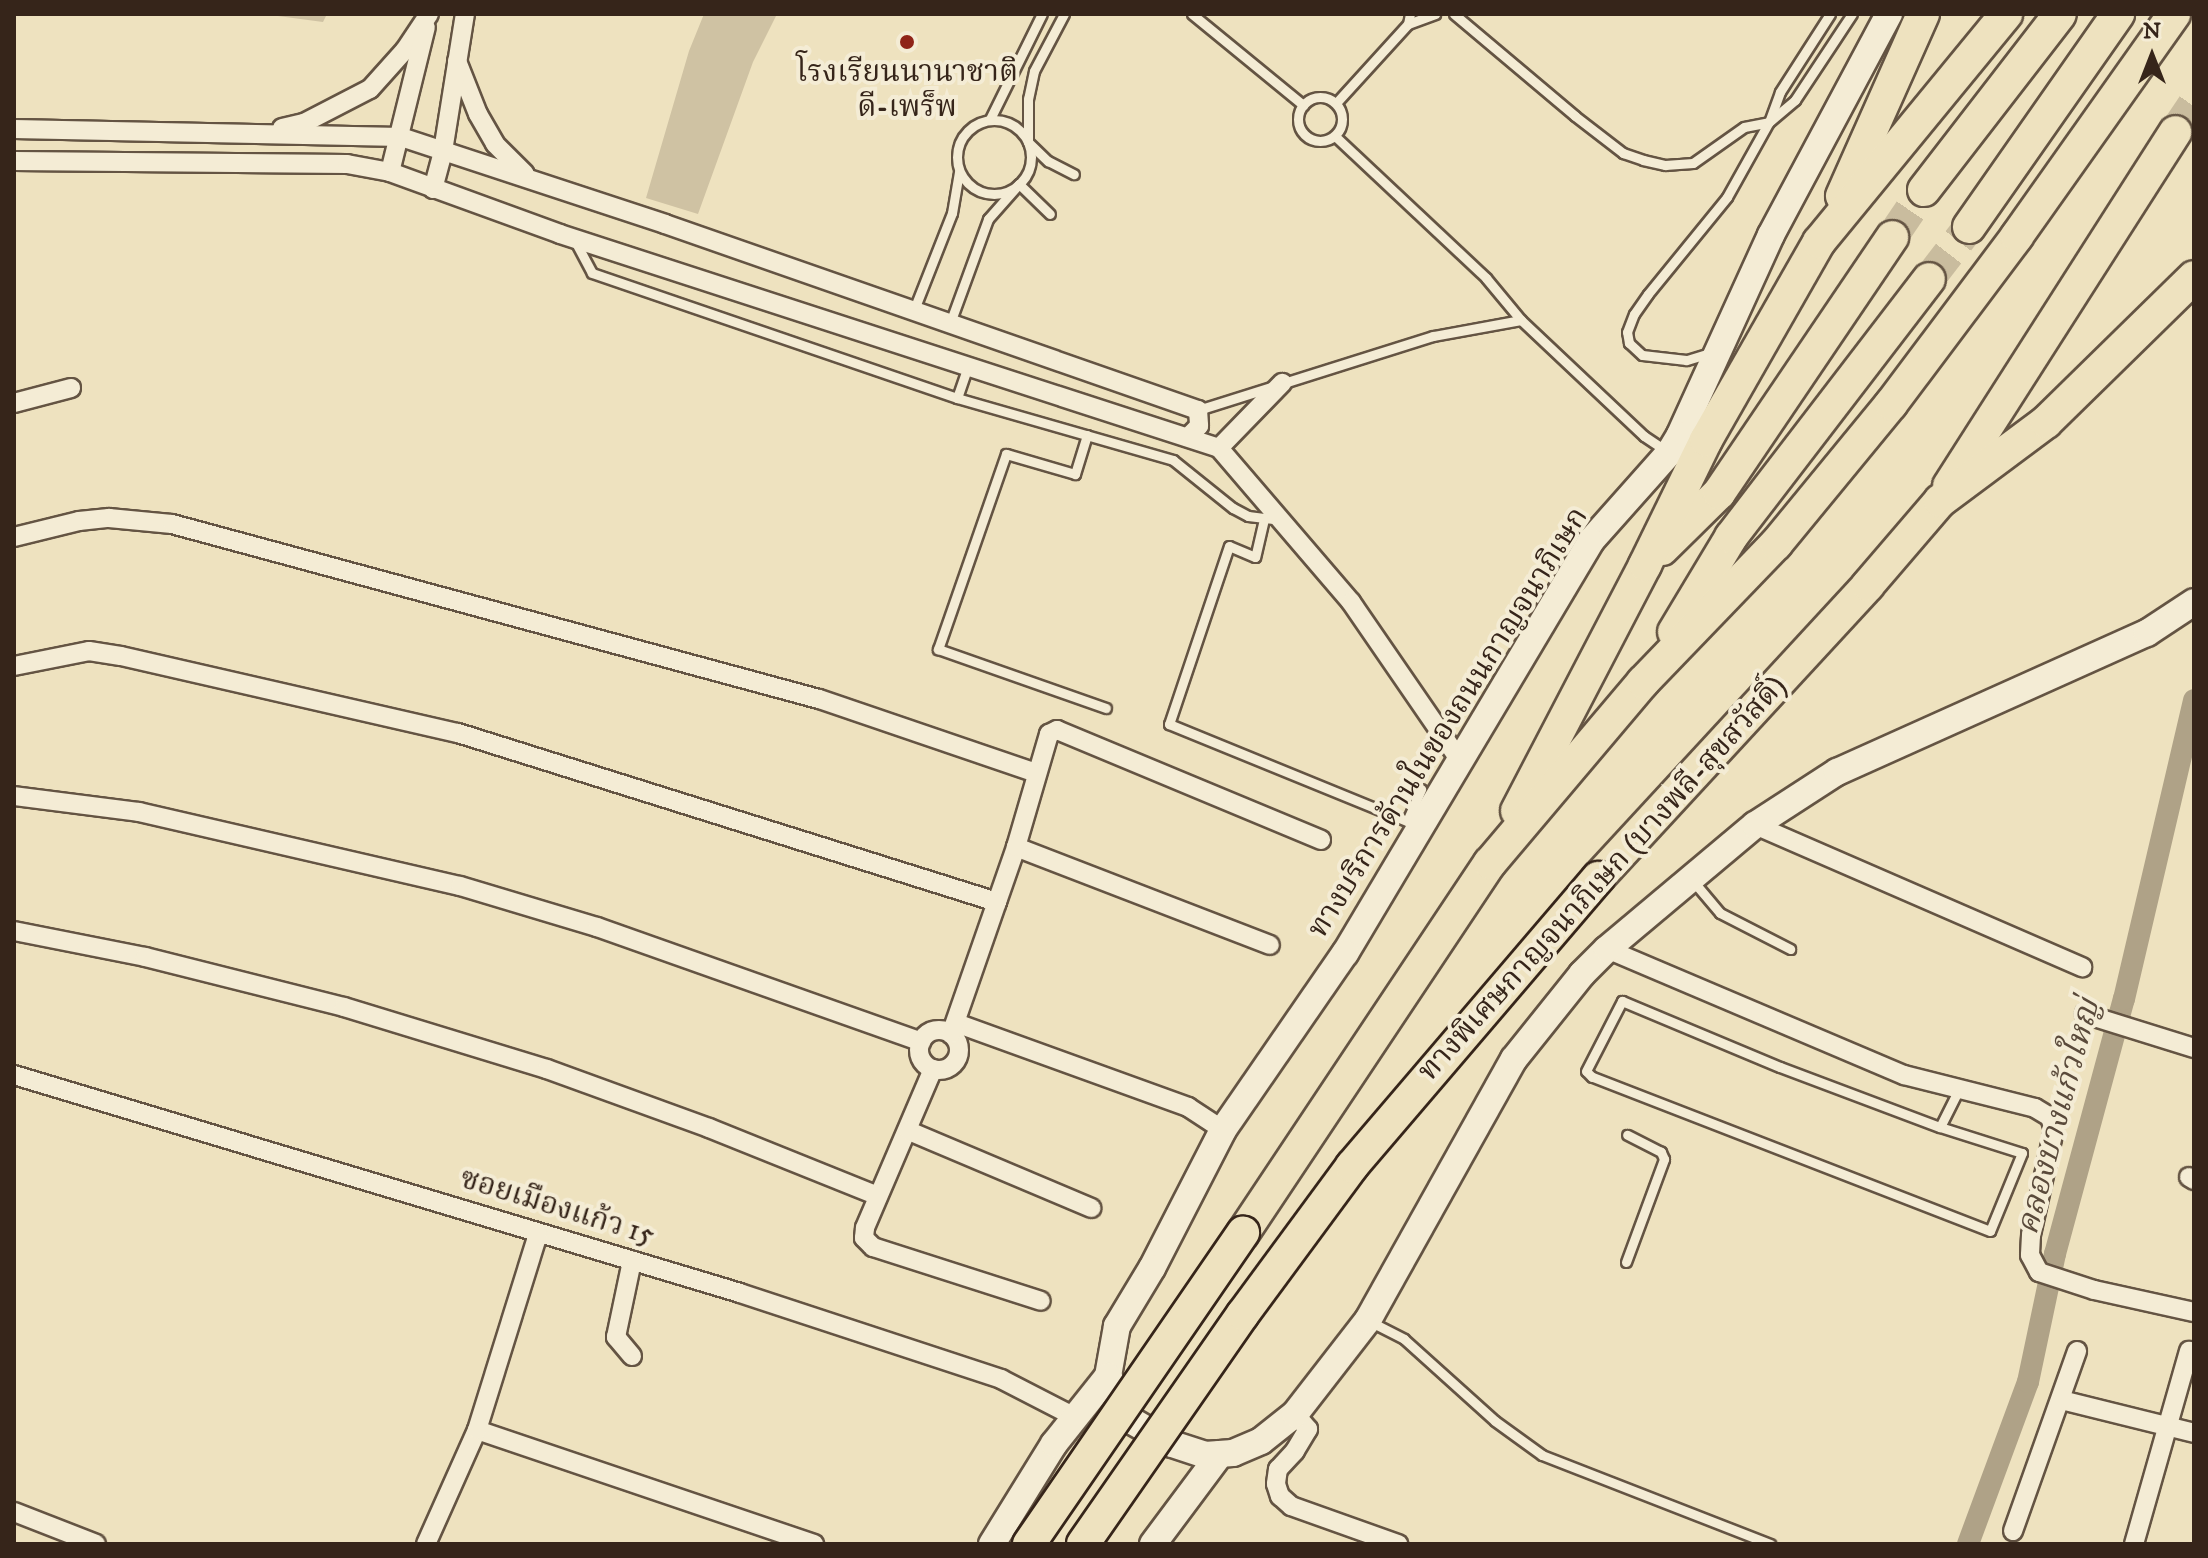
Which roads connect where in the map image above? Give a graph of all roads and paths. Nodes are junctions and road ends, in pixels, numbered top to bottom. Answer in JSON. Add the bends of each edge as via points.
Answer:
{"nodes":[{"id":1,"x":429,"y":14,"type":"edge"},
{"id":2,"x":465,"y":14,"type":"edge"},
{"id":3,"x":1042,"y":14,"type":"edge"},
{"id":4,"x":1064,"y":14,"type":"edge"},
{"id":5,"x":1435,"y":14,"type":"edge"},
{"id":6,"x":1454,"y":14,"type":"edge"},
{"id":7,"x":1830,"y":14,"type":"edge"},
{"id":8,"x":1852,"y":14,"type":"edge"},
{"id":9,"x":1889,"y":14,"type":"edge"},
{"id":10,"x":1923,"y":14,"type":"edge"},
{"id":11,"x":2006,"y":14,"type":"edge"},
{"id":12,"x":2060,"y":14,"type":"edge"},
{"id":13,"x":2118,"y":14,"type":"edge"},
{"id":14,"x":2174,"y":14,"type":"edge"},
{"id":15,"x":1195,"y":15,"type":"edge"},
{"id":16,"x":1409,"y":19,"type":"edge"},
{"id":17,"x":456,"y":58,"type":"junction"},
{"id":18,"x":1336,"y":103,"type":"junction"},
{"id":19,"x":1303,"y":105,"type":"junction"},
{"id":20,"x":990,"y":119,"type":"junction"},
{"id":21,"x":1769,"y":122,"type":"junction"},
{"id":22,"x":14,"y":129,"type":"edge"},
{"id":23,"x":2175,"y":132,"type":"tunnel mouth"},
{"id":24,"x":256,"y":135,"type":"junction"},
{"id":25,"x":1335,"y":136,"type":"junction"},
{"id":26,"x":401,"y":137,"type":"junction"},
{"id":27,"x":1028,"y":142,"type":"junction"},
{"id":28,"x":443,"y":151,"type":"junction"},
{"id":29,"x":14,"y":161,"type":"edge"},
{"id":30,"x":959,"y":171,"type":"junction"},
{"id":31,"x":390,"y":172,"type":"junction"},
{"id":32,"x":1074,"y":174,"type":"dead end"},
{"id":33,"x":528,"y":177,"type":"junction"},
{"id":34,"x":1019,"y":184,"type":"junction"},
{"id":35,"x":433,"y":189,"type":"junction"},
{"id":36,"x":1924,"y":190,"type":"tunnel mouth"},
{"id":37,"x":1050,"y":214,"type":"dead end"},
{"id":38,"x":1969,"y":227,"type":"tunnel mouth"},
{"id":39,"x":1892,"y":237,"type":"tunnel mouth"},
{"id":40,"x":574,"y":239,"type":"junction"},
{"id":41,"x":1819,"y":242,"type":"junction"},
{"id":42,"x":2194,"y":277,"type":"edge"},
{"id":43,"x":1929,"y":279,"type":"tunnel mouth"},
{"id":44,"x":913,"y":312,"type":"junction"},
{"id":45,"x":1521,"y":320,"type":"junction"},
{"id":46,"x":949,"y":324,"type":"junction"},
{"id":47,"x":1719,"y":350,"type":"junction"},
{"id":48,"x":968,"y":366,"type":"junction"},
{"id":49,"x":1282,"y":383,"type":"junction"},
{"id":50,"x":71,"y":388,"type":"dead end"},
{"id":51,"x":957,"y":398,"type":"junction"},
{"id":52,"x":14,"y":403,"type":"edge"},
{"id":53,"x":1198,"y":410,"type":"junction"},
{"id":54,"x":1087,"y":435,"type":"junction"},
{"id":55,"x":1188,"y":437,"type":"junction"},
{"id":56,"x":1219,"y":448,"type":"junction"},
{"id":57,"x":1669,"y":453,"type":"junction"},
{"id":58,"x":1940,"y":501,"type":"junction"},
{"id":59,"x":1273,"y":520,"type":"junction"},
{"id":60,"x":14,"y":537,"type":"edge"},
{"id":61,"x":1645,"y":565,"type":"junction"},
{"id":62,"x":2194,"y":602,"type":"edge"},
{"id":63,"x":14,"y":666,"type":"edge"},
{"id":64,"x":1643,"y":682,"type":"junction"},
{"id":65,"x":1106,"y":708,"type":"dead end"},
{"id":66,"x":1459,"y":759,"type":"junction"},
{"id":67,"x":1036,"y":773,"type":"junction"},
{"id":68,"x":1421,"y":789,"type":"dead end"},
{"id":69,"x":14,"y":796,"type":"edge"},
{"id":70,"x":1755,"y":825,"type":"junction"},
{"id":71,"x":1321,"y":840,"type":"dead end"},
{"id":72,"x":1016,"y":847,"type":"junction"},
{"id":73,"x":1490,"y":863,"type":"junction"},
{"id":74,"x":1691,"y":879,"type":"junction"},
{"id":75,"x":997,"y":902,"type":"junction"},
{"id":76,"x":14,"y":931,"type":"edge"},
{"id":77,"x":1270,"y":945,"type":"dead end"},
{"id":78,"x":1607,"y":949,"type":"junction"},
{"id":79,"x":1790,"y":949,"type":"dead end"},
{"id":80,"x":2082,"y":967,"type":"dead end"},
{"id":81,"x":2091,"y":1016,"type":"dead end"},
{"id":82,"x":953,"y":1029,"type":"junction"},
{"id":83,"x":921,"y":1042,"type":"junction"},
{"id":84,"x":2194,"y":1048,"type":"edge"},
{"id":85,"x":933,"y":1069,"type":"junction"},
{"id":86,"x":14,"y":1075,"type":"edge"},
{"id":87,"x":1958,"y":1091,"type":"junction"},
{"id":88,"x":1940,"y":1127,"type":"junction"},
{"id":89,"x":1223,"y":1130,"type":"junction"},
{"id":90,"x":909,"y":1131,"type":"junction"},
{"id":91,"x":1627,"y":1135,"type":"dead end"},
{"id":92,"x":878,"y":1196,"type":"junction"},
{"id":93,"x":1091,"y":1208,"type":"dead end"},
{"id":94,"x":538,"y":1234,"type":"junction"},
{"id":95,"x":632,"y":1261,"type":"junction"},
{"id":96,"x":1626,"y":1262,"type":"dead end"},
{"id":97,"x":1041,"y":1301,"type":"dead end"},
{"id":98,"x":2194,"y":1312,"type":"edge"},
{"id":99,"x":1368,"y":1320,"type":"junction"},
{"id":100,"x":2077,"y":1351,"type":"dead end"},
{"id":101,"x":2189,"y":1351,"type":"dead end"},
{"id":102,"x":632,"y":1356,"type":"dead end"},
{"id":103,"x":1108,"y":1376,"type":"junction"},
{"id":104,"x":2061,"y":1400,"type":"junction"},
{"id":105,"x":1295,"y":1414,"type":"junction"},
{"id":106,"x":1075,"y":1417,"type":"junction"},
{"id":107,"x":2170,"y":1427,"type":"junction"},
{"id":108,"x":477,"y":1430,"type":"junction"},
{"id":109,"x":2194,"y":1433,"type":"edge"},
{"id":110,"x":1220,"y":1454,"type":"junction"},
{"id":111,"x":14,"y":1512,"type":"edge"},
{"id":112,"x":2013,"y":1531,"type":"dead end"},
{"id":113,"x":96,"y":1544,"type":"edge"},
{"id":114,"x":426,"y":1544,"type":"edge"},
{"id":115,"x":814,"y":1544,"type":"edge"},
{"id":116,"x":992,"y":1544,"type":"edge"},
{"id":117,"x":1029,"y":1544,"type":"edge"},
{"id":118,"x":1083,"y":1544,"type":"edge"},
{"id":119,"x":1153,"y":1544,"type":"edge"},
{"id":120,"x":1398,"y":1544,"type":"edge"},
{"id":121,"x":1770,"y":1544,"type":"edge"},
{"id":122,"x":2134,"y":1544,"type":"edge"}],
"edges":[{"from":1,"to":24,"type":"street","via":[[370,89],[304,123]]},
{"from":1,"to":26,"type":"street"},
{"from":2,"to":17,"type":"street"},
{"from":3,"to":20,"type":"lane"},
{"from":4,"to":27,"type":"lane","via":[[1034,71]]},
{"from":5,"to":16,"type":"lane"},
{"from":6,"to":21,"type":"lane","via":[[1575,116],[1623,153],[1643,160],[1693,163],[1744,127]]},
{"from":7,"to":21,"type":"lane","via":[[1780,92]]},
{"from":8,"to":21,"type":"lane","via":[[1795,100]]},
{"from":9,"to":47,"type":"main road","name":"ทางบริการด้านในของถนนกาญจนาภิเษก","via":[[1771,235]]},
{"from":10,"to":41,"type":"highway"},
{"from":11,"to":41,"type":"highway"},
{"from":12,"to":36,"type":"highway"},
{"from":13,"to":38,"type":"highway"},
{"from":14,"to":64,"type":"highway","via":[[1891,404],[1776,544]]},
{"from":15,"to":19,"type":"lane"},
{"from":16,"to":18,"type":"lane"},
{"from":17,"to":28,"type":"street"},
{"from":17,"to":33,"type":"street","via":[[495,144]]},
{"from":18,"to":19,"type":"lane","via":[[1323,97]]},
{"from":18,"to":25,"type":"lane","via":[[1343,116]]},
{"from":19,"to":25,"type":"lane","via":[[1297,119],[1302,133],[1322,142]]},
{"from":20,"to":27,"type":"lane","via":[[1013,124]]},
{"from":20,"to":30,"type":"lane","via":[[962,138],[957,148]]},
{"from":21,"to":47,"type":"lane","via":[[1727,197],[1648,294],[1627,332],[1629,343],[1642,355],[1662,360],[1686,360]]},
{"from":22,"to":24,"type":"street"},
{"from":23,"to":58,"type":"highway"},
{"from":24,"to":26,"type":"street"},
{"from":25,"to":45,"type":"lane","via":[[1486,278]]},
{"from":26,"to":28,"type":"street"},
{"from":26,"to":31,"type":"street"},
{"from":27,"to":32,"type":"lane","via":[[1048,161]]},
{"from":27,"to":34,"type":"lane","via":[[1030,165]]},
{"from":28,"to":33,"type":"street"},
{"from":28,"to":35,"type":"street"},
{"from":29,"to":31,"type":"street","via":[[347,164]]},
{"from":30,"to":34,"type":"lane","via":[[986,193],[998,194]]},
{"from":30,"to":44,"type":"lane","via":[[952,213]]},
{"from":31,"to":35,"type":"street"},
{"from":33,"to":44,"type":"street"},
{"from":34,"to":37,"type":"lane"},
{"from":34,"to":46,"type":"lane","via":[[988,219]]},
{"from":35,"to":40,"type":"street"},
{"from":39,"to":61,"type":"highway","via":[[1719,493]]},
{"from":40,"to":48,"type":"street"},
{"from":40,"to":51,"type":"lane","via":[[592,273]]},
{"from":41,"to":61,"type":"highway","via":[[1706,440]]},
{"from":42,"to":58,"type":"highway","name":"ทางพิเศษกาญจนาภิเษก (บางพลี-สุขสวัสดิ์)","via":[[2046,422]]},
{"from":43,"to":64,"type":"highway","via":[[1731,537]]},
{"from":44,"to":46,"type":"street"},
{"from":45,"to":49,"type":"lane","via":[[1433,336]]},
{"from":45,"to":57,"type":"lane","via":[[1644,436]]},
{"from":46,"to":53,"type":"street"},
{"from":47,"to":57,"type":"main road","name":"ทางบริการด้านในของถนนกาญจนาภิเษก"},
{"from":48,"to":51,"type":"lane"},
{"from":48,"to":55,"type":"street"},
{"from":49,"to":53,"type":"lane"},
{"from":49,"to":56,"type":"street"},
{"from":50,"to":52,"type":"street"},
{"from":51,"to":54,"type":"lane"},
{"from":53,"to":55,"type":"street","via":[[1199,426]]},
{"from":54,"to":59,"type":"lane","via":[[1173,460],[1233,508]]},
{"from":54,"to":65,"type":"lane","via":[[1075,474],[1006,454],[938,649]]},
{"from":55,"to":56,"type":"street"},
{"from":56,"to":59,"type":"street"},
{"from":57,"to":66,"type":"main road","name":"ทางบริการด้านในของถนนกาญจนาภิเษก","via":[[1591,541]]},
{"from":58,"to":118,"type":"highway","name":"ทางพิเศษกาญจนาภิเษก (บางพลี-สุขสวัสดิ์)","bridge":true,"via":[[1598,878],[1352,1166]]},
{"from":59,"to":66,"type":"street","via":[[1351,602]]},
{"from":59,"to":68,"type":"lane","via":[[1255,557],[1229,546],[1169,724],[1407,821]]},
{"from":60,"to":67,"type":"street","via":[[109,518],[172,524],[819,699]]},
{"from":61,"to":73,"type":"highway"},
{"from":62,"to":70,"type":"main road","via":[[2147,633],[1837,772]]},
{"from":63,"to":75,"type":"street","via":[[89,651],[110,654],[458,733]]},
{"from":64,"to":73,"type":"highway"},
{"from":66,"to":89,"type":"main road","name":"ทางบริการด้านในของถนนกาญจนาภิเษก","via":[[1345,953]]},
{"from":67,"to":71,"type":"street","via":[[1049,734],[1057,730]]},
{"from":67,"to":72,"type":"street"},
{"from":69,"to":83,"type":"street","via":[[139,812],[460,886],[597,927]]},
{"from":70,"to":74,"type":"main road"},
{"from":70,"to":80,"type":"street"},
{"from":72,"to":75,"type":"street"},
{"from":72,"to":77,"type":"street"},
{"from":73,"to":117,"type":"highway","bridge":true},
{"from":74,"to":78,"type":"main road"},
{"from":74,"to":79,"type":"lane","via":[[1720,913]]},
{"from":75,"to":82,"type":"street"},
{"from":76,"to":92,"type":"street","via":[[145,957],[344,1007],[518,1060]]},
{"from":78,"to":87,"type":"street","via":[[1904,1075]]},
{"from":78,"to":99,"type":"main road","via":[[1514,1059]]},
{"from":81,"to":84,"type":"street"},
{"from":82,"to":83,"type":"street","via":[[934,1031]]},
{"from":82,"to":85,"type":"street","via":[[957,1059],[951,1066]]},
{"from":82,"to":89,"type":"street","via":[[1188,1107]]},
{"from":83,"to":85,"type":"street","via":[[921,1058]]},
{"from":85,"to":90,"type":"street"},
{"from":86,"to":94,"type":"street","name":"ซอยเมืองแก้ว 15"},
{"from":87,"to":88,"type":"lane"},
{"from":87,"to":98,"type":"street","via":[[2035,1108],[2050,1117],[2054,1130],[2030,1245],[2039,1272]]},
{"from":88,"to":88,"type":"lane","via":[[1622,1001],[1586,1071],[1990,1231],[2022,1153]]},
{"from":89,"to":103,"type":"main road","name":"ทางบริการด้านในของถนนกาญจนาภิเษก","via":[[1117,1326]]},
{"from":90,"to":92,"type":"street"},
{"from":90,"to":93,"type":"street"},
{"from":91,"to":96,"type":"lane","via":[[1661,1152],[1664,1159]]},
{"from":92,"to":97,"type":"street","via":[[864,1238],[873,1247]]},
{"from":94,"to":95,"type":"street","name":"ซอยเมืองแก้ว 15"},
{"from":94,"to":108,"type":"street"},
{"from":95,"to":102,"type":"street","via":[[616,1337]]},
{"from":95,"to":106,"type":"street","name":"ซอยเมืองแก้ว 15","via":[[1001,1379]]},
{"from":99,"to":105,"type":"main road"},
{"from":99,"to":121,"type":"lane","via":[[1404,1339],[1495,1421],[1542,1455]]},
{"from":100,"to":104,"type":"street"},
{"from":101,"to":107,"type":"street"},
{"from":103,"to":106,"type":"main road"},
{"from":103,"to":110,"type":"main road","via":[[1132,1421],[1172,1444],[1205,1455]]},
{"from":104,"to":107,"type":"street"},
{"from":104,"to":112,"type":"street"},
{"from":105,"to":110,"type":"main road","via":[[1261,1441]]},
{"from":105,"to":120,"type":"street","via":[[1308,1429],[1278,1469],[1280,1496],[1291,1506]]},
{"from":106,"to":116,"type":"main road"},
{"from":107,"to":109,"type":"street"},
{"from":107,"to":122,"type":"street"},
{"from":108,"to":114,"type":"street"},
{"from":108,"to":115,"type":"street"},
{"from":110,"to":119,"type":"main road"},
{"from":111,"to":113,"type":"street"}]}
